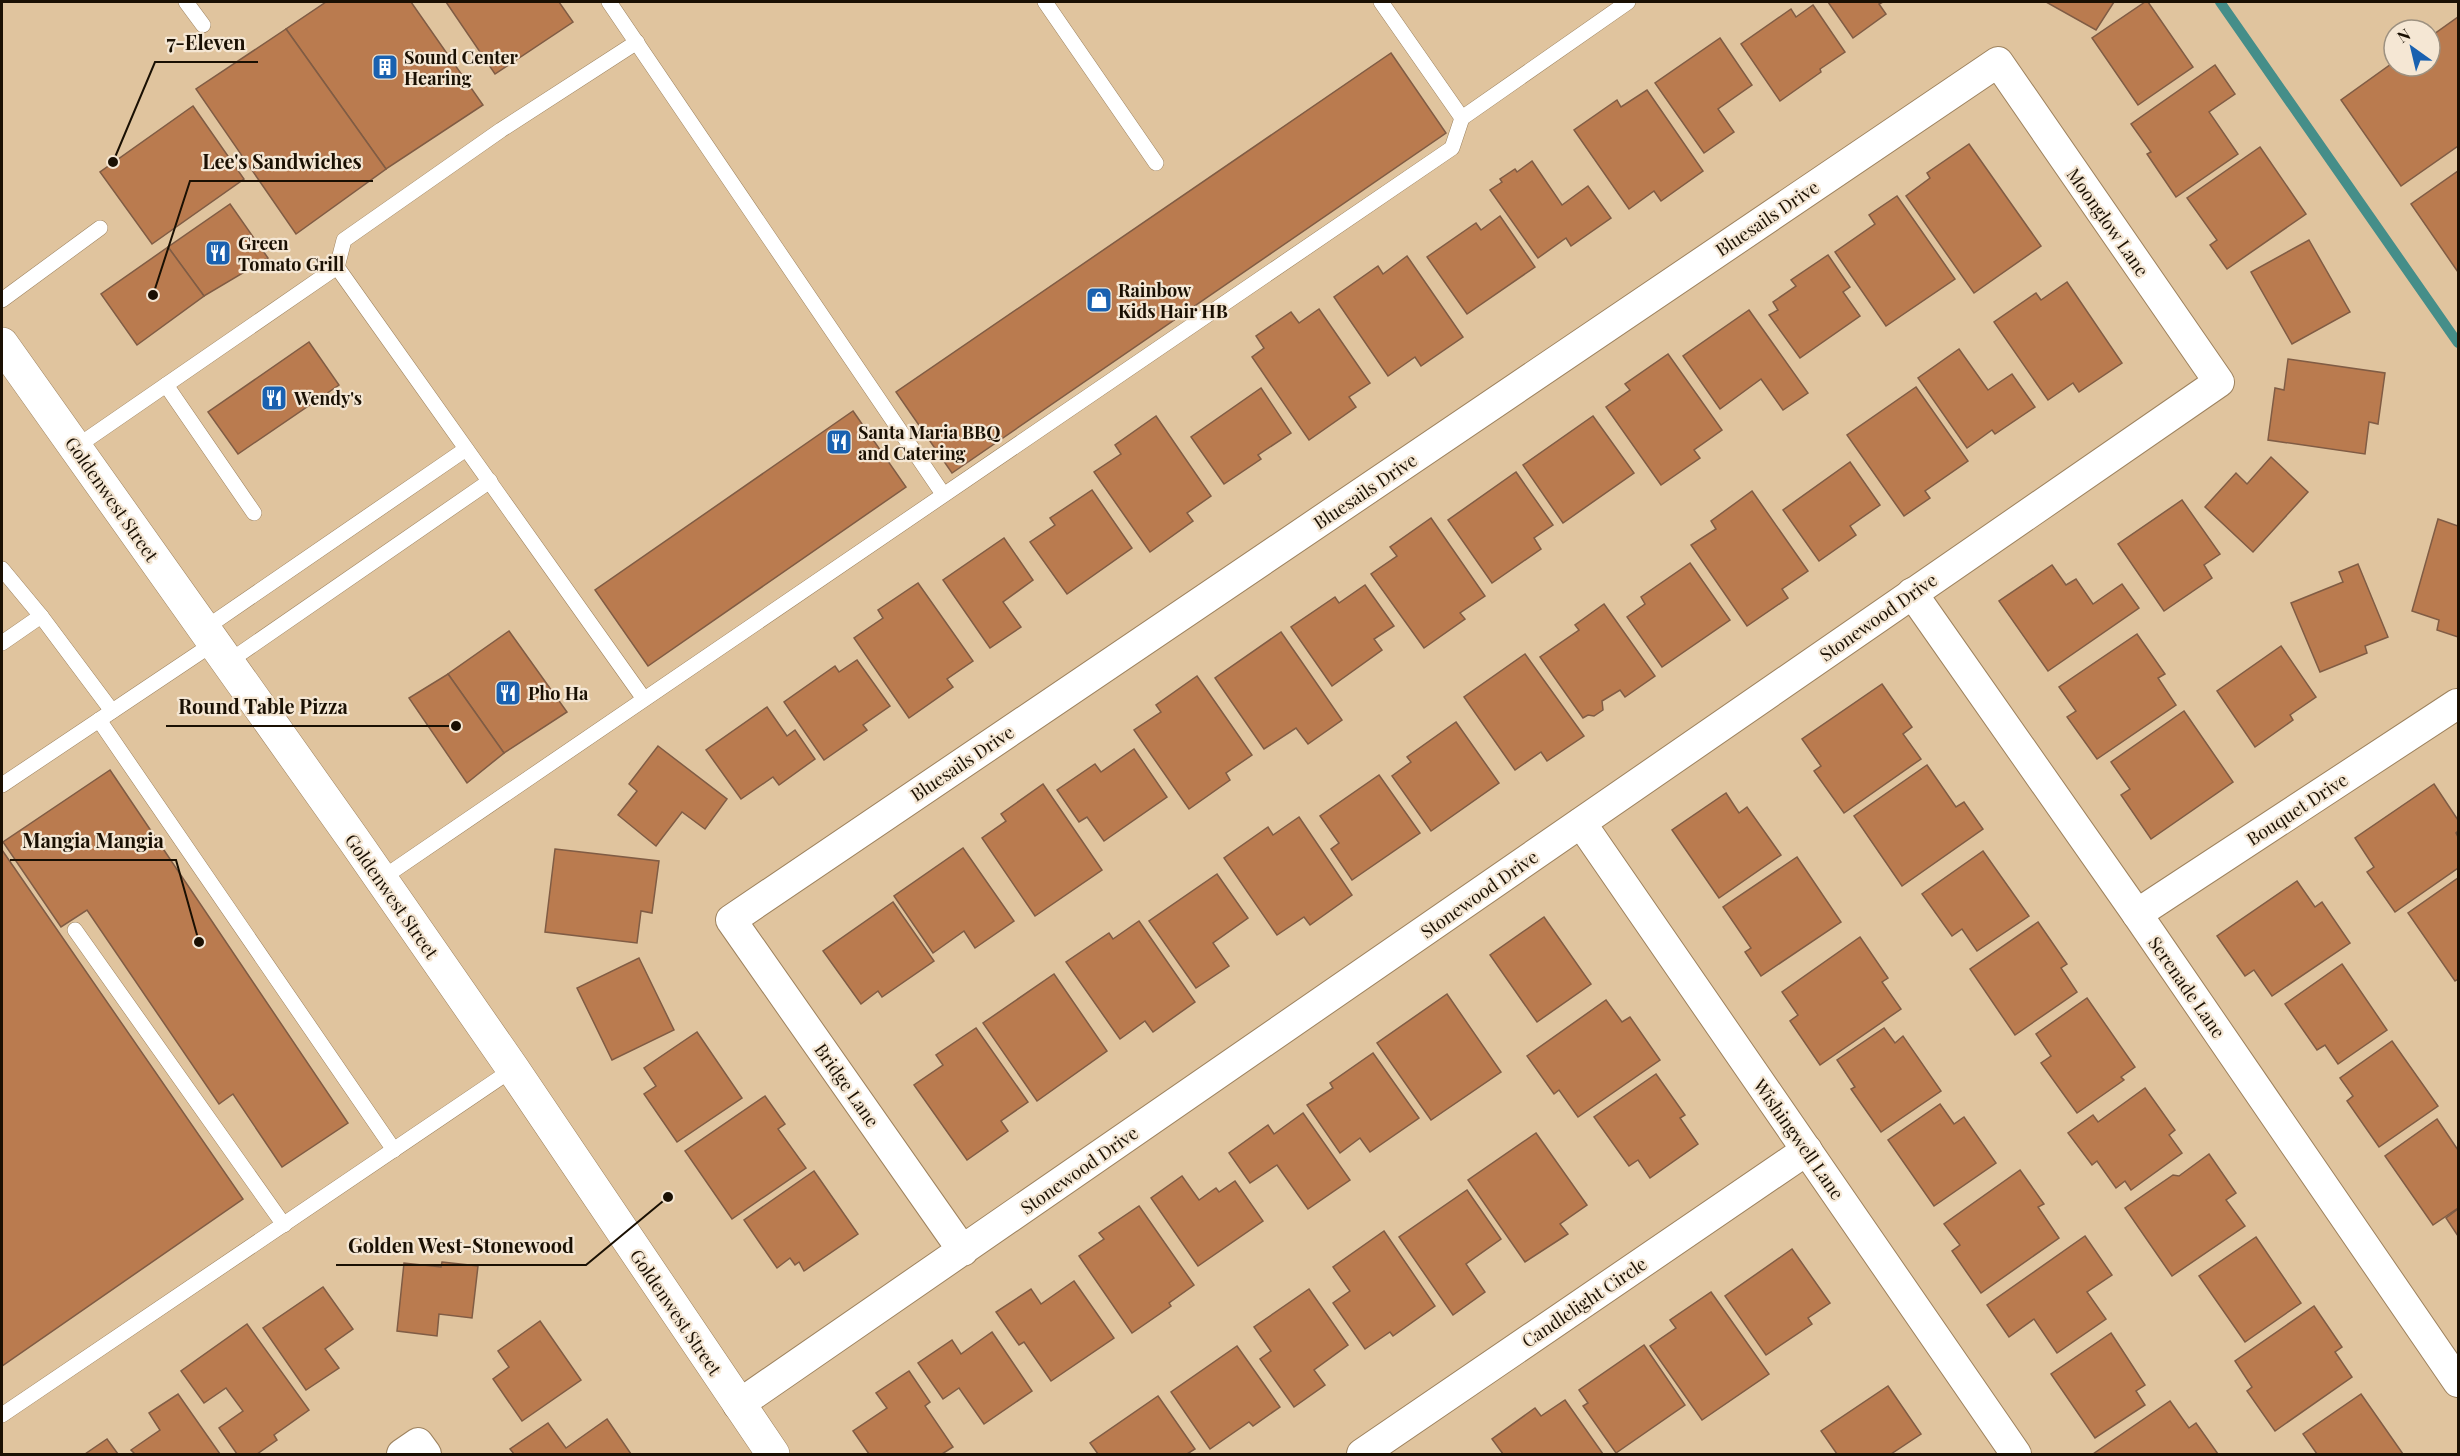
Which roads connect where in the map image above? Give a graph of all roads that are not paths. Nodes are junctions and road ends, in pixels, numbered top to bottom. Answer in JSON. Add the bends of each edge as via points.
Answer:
{"nodes":[{"id":1,"x":186,"y":2,"type":"edge"},
{"id":2,"x":609,"y":2,"type":"edge"},
{"id":3,"x":1045,"y":2,"type":"edge"},
{"id":4,"x":1381,"y":2,"type":"edge"},
{"id":5,"x":1628,"y":2,"type":"edge"},
{"id":6,"x":203,"y":25,"type":"dead end"},
{"id":7,"x":637,"y":42,"type":"junction"},
{"id":8,"x":1998,"y":62,"type":"joint"},
{"id":9,"x":1462,"y":118,"type":"junction"},
{"id":10,"x":1156,"y":163,"type":"dead end"},
{"id":11,"x":100,"y":228,"type":"dead end"},
{"id":12,"x":337,"y":267,"type":"junction"},
{"id":13,"x":2,"y":300,"type":"edge"},
{"id":14,"x":2,"y":344,"type":"edge"},
{"id":15,"x":2219,"y":382,"type":"joint"},
{"id":16,"x":166,"y":385,"type":"junction"},
{"id":17,"x":76,"y":447,"type":"junction"},
{"id":18,"x":466,"y":449,"type":"junction"},
{"id":19,"x":490,"y":481,"type":"junction"},
{"id":20,"x":943,"y":494,"type":"junction"},
{"id":21,"x":254,"y":513,"type":"dead end"},
{"id":22,"x":2,"y":569,"type":"edge"},
{"id":23,"x":1912,"y":593,"type":"junction"},
{"id":24,"x":41,"y":616,"type":"junction"},
{"id":25,"x":2,"y":643,"type":"edge"},
{"id":26,"x":215,"y":645,"type":"junction"},
{"id":27,"x":644,"y":699,"type":"junction"},
{"id":28,"x":2458,"y":704,"type":"edge"},
{"id":29,"x":112,"y":711,"type":"junction"},
{"id":30,"x":99,"y":720,"type":"junction"},
{"id":31,"x":2,"y":785,"type":"edge"},
{"id":32,"x":1581,"y":823,"type":"junction"},
{"id":33,"x":381,"y":879,"type":"junction"},
{"id":34,"x":2137,"y":914,"type":"junction"},
{"id":35,"x":731,"y":920,"type":"joint"},
{"id":36,"x":75,"y":930,"type":"dead end"},
{"id":37,"x":513,"y":1069,"type":"junction"},
{"id":38,"x":394,"y":1149,"type":"junction"},
{"id":39,"x":1806,"y":1150,"type":"junction"},
{"id":40,"x":284,"y":1225,"type":"junction"},
{"id":41,"x":963,"y":1251,"type":"junction"},
{"id":42,"x":2458,"y":1382,"type":"edge"},
{"id":43,"x":738,"y":1405,"type":"junction"},
{"id":44,"x":2,"y":1415,"type":"edge"},
{"id":45,"x":774,"y":1455,"type":"edge"},
{"id":46,"x":1362,"y":1455,"type":"edge"},
{"id":47,"x":2016,"y":1455,"type":"edge"}],
"edges":[{"from":1,"to":6,"type":"lane"},
{"from":2,"to":7,"type":"lane"},
{"from":3,"to":10,"type":"lane"},
{"from":4,"to":9,"type":"lane"},
{"from":5,"to":9,"type":"lane"},
{"from":7,"to":12,"type":"lane","via":[[501,130],[344,240]]},
{"from":7,"to":20,"type":"lane"},
{"from":8,"to":15,"type":"street","name":"Moonglow Lane"},
{"from":8,"to":35,"type":"street","name":"Bluesails Drive"},
{"from":9,"to":20,"type":"lane","via":[[1452,148]]},
{"from":11,"to":13,"type":"lane"},
{"from":12,"to":16,"type":"lane"},
{"from":12,"to":18,"type":"lane"},
{"from":14,"to":17,"type":"main road","name":"Goldenwest Street"},
{"from":15,"to":23,"type":"street","name":"Stonewood Drive"},
{"from":16,"to":17,"type":"lane"},
{"from":16,"to":21,"type":"lane"},
{"from":17,"to":26,"type":"main road","name":"Goldenwest Street"},
{"from":18,"to":19,"type":"lane"},
{"from":18,"to":26,"type":"lane"},
{"from":19,"to":26,"type":"lane"},
{"from":19,"to":27,"type":"lane"},
{"from":20,"to":27,"type":"lane"},
{"from":22,"to":24,"type":"lane"},
{"from":23,"to":32,"type":"street","name":"Stonewood Drive"},
{"from":23,"to":34,"type":"street","name":"Serenade Lane"},
{"from":24,"to":25,"type":"lane"},
{"from":24,"to":29,"type":"lane"},
{"from":26,"to":29,"type":"lane"},
{"from":26,"to":33,"type":"main road","name":"Goldenwest Street"},
{"from":27,"to":33,"type":"lane"},
{"from":28,"to":34,"type":"street","name":"Bouquet Drive"},
{"from":29,"to":30,"type":"lane"},
{"from":30,"to":31,"type":"lane"},
{"from":30,"to":38,"type":"lane"},
{"from":32,"to":39,"type":"street","name":"Wishingwell Lane"},
{"from":32,"to":41,"type":"street","name":"Stonewood Drive"},
{"from":33,"to":37,"type":"main road","name":"Goldenwest Street"},
{"from":34,"to":42,"type":"street","name":"Serenade Lane"},
{"from":35,"to":41,"type":"street","name":"Bridge Lane"},
{"from":36,"to":40,"type":"lane"},
{"from":37,"to":38,"type":"lane"},
{"from":37,"to":43,"type":"main road","name":"Goldenwest Street"},
{"from":38,"to":40,"type":"lane"},
{"from":39,"to":46,"type":"street","name":"Candlelight Circle"},
{"from":39,"to":47,"type":"street","name":"Wishingwell Lane"},
{"from":40,"to":44,"type":"lane"},
{"from":41,"to":43,"type":"street","name":"Stonewood Drive"},
{"from":43,"to":45,"type":"main road","name":"Goldenwest Street"}]}
